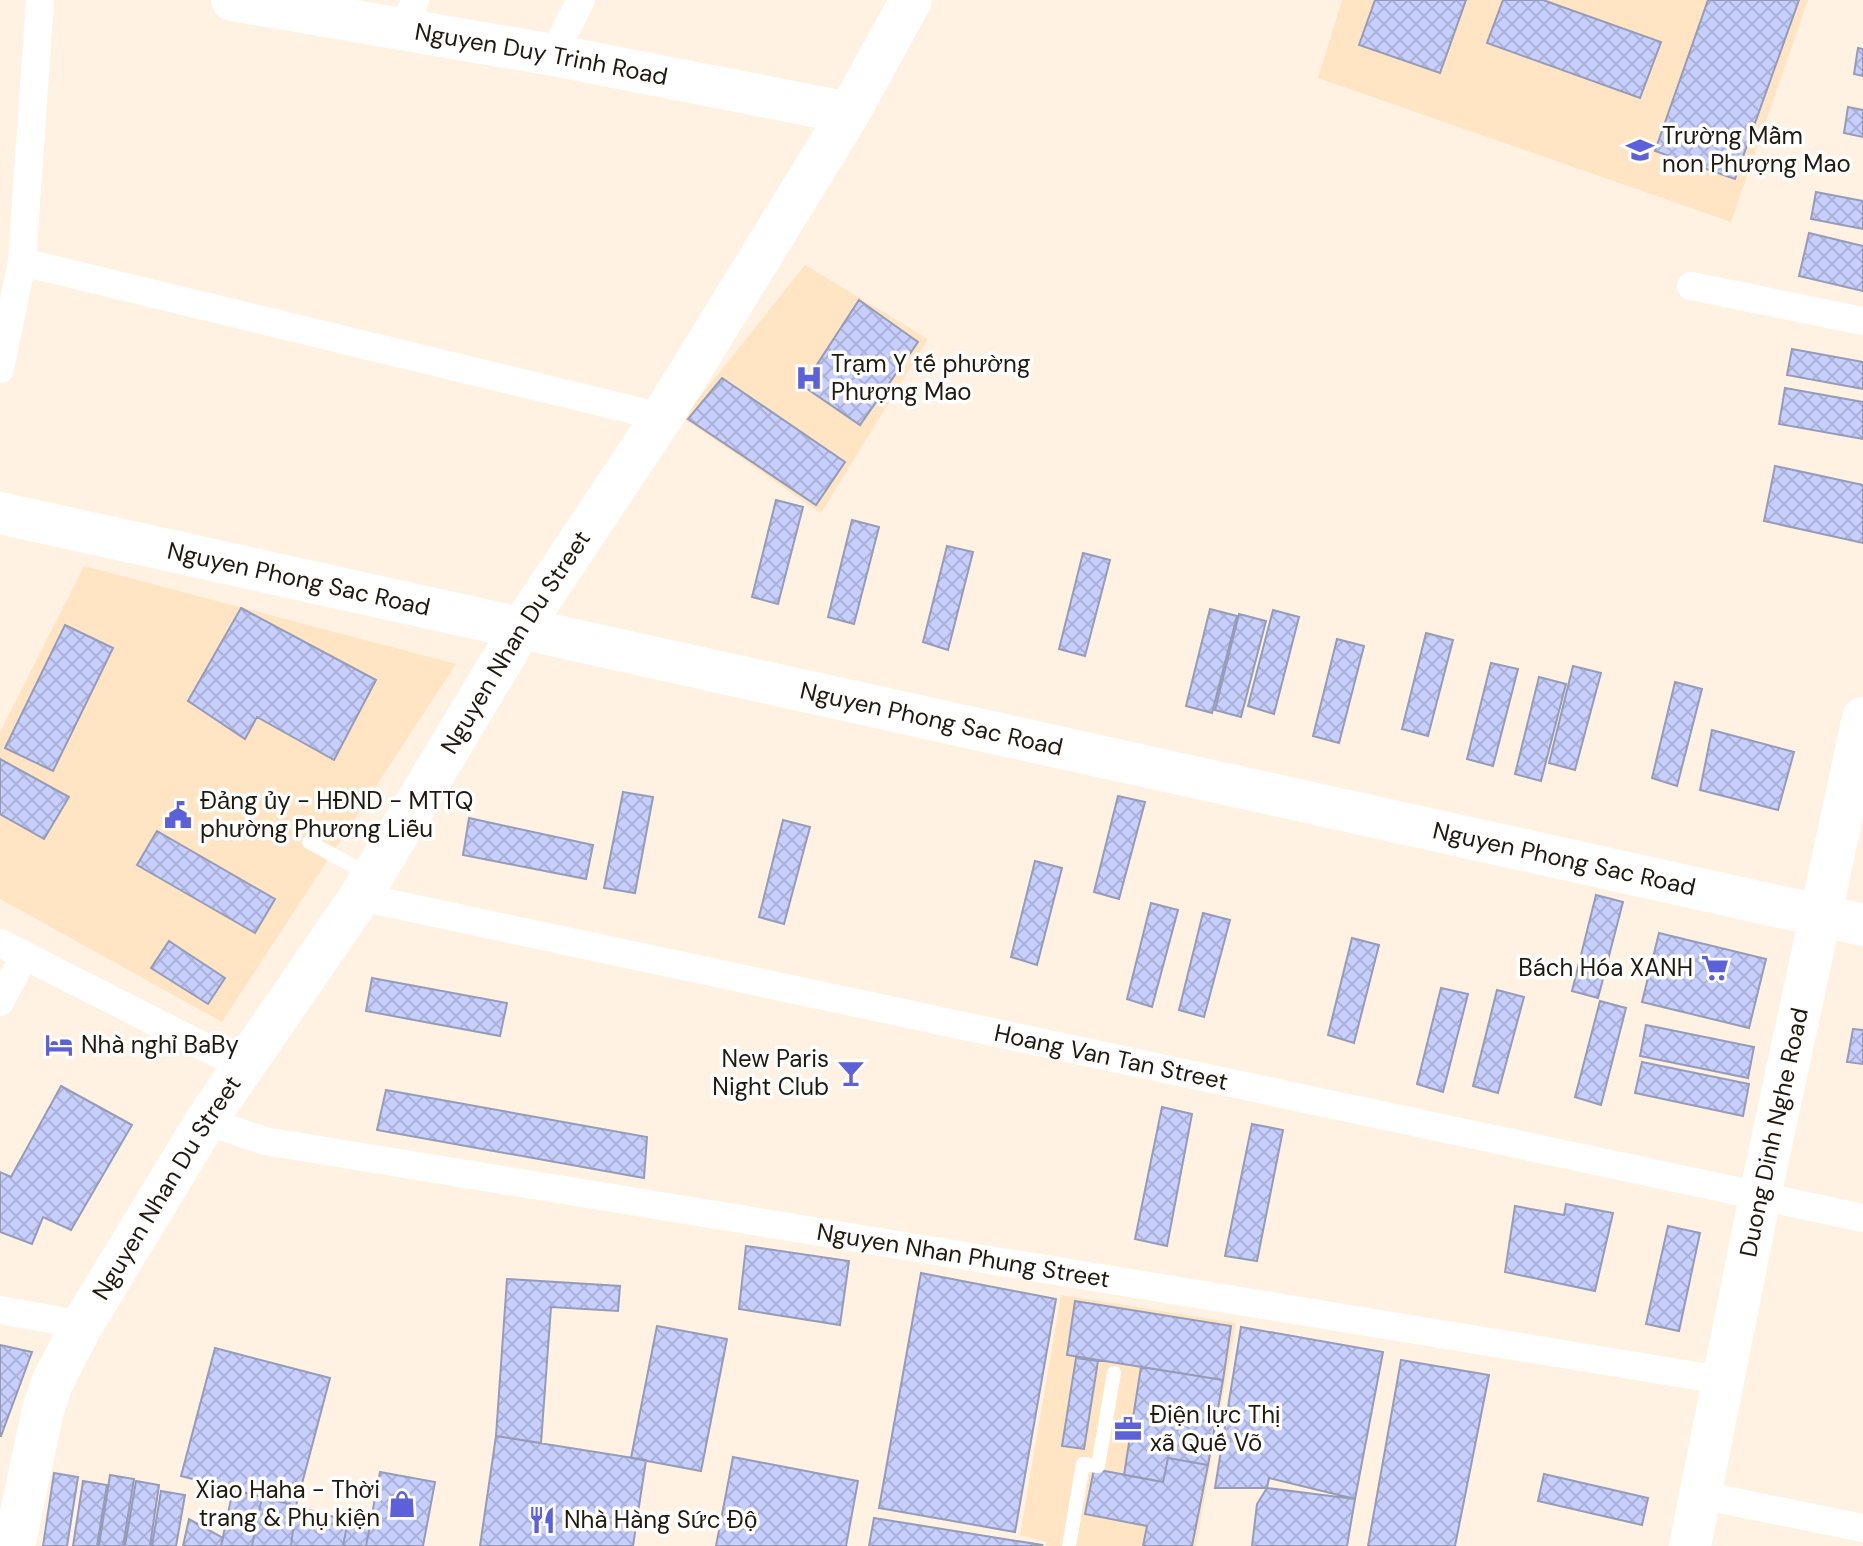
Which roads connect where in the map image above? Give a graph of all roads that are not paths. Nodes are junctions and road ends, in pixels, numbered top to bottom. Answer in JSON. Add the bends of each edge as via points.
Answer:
{"nodes":[{"id":1,"x":40,"y":0,"type":"edge"},
{"id":2,"x":232,"y":0,"type":"edge"},
{"id":3,"x":581,"y":0,"type":"edge"},
{"id":4,"x":911,"y":0,"type":"edge"},
{"id":5,"x":410,"y":15,"type":"edge"},
{"id":6,"x":553,"y":55,"type":"junction"},
{"id":7,"x":849,"y":113,"type":"junction"},
{"id":8,"x":22,"y":262,"type":"junction"},
{"id":9,"x":1691,"y":286,"type":"dead end"},
{"id":10,"x":1863,"y":321,"type":"edge"},
{"id":11,"x":0,"y":369,"type":"edge"},
{"id":12,"x":662,"y":417,"type":"junction"},
{"id":13,"x":0,"y":513,"type":"edge"},
{"id":14,"x":520,"y":630,"type":"junction"},
{"id":15,"x":1863,"y":718,"type":"edge"},
{"id":16,"x":309,"y":842,"type":"dead end"},
{"id":17,"x":366,"y":887,"type":"junction"},
{"id":18,"x":1819,"y":915,"type":"junction"},
{"id":19,"x":1863,"y":925,"type":"edge"},
{"id":20,"x":12,"y":949,"type":"edge"},
{"id":21,"x":0,"y":1002,"type":"edge"},
{"id":22,"x":244,"y":1067,"type":"junction"},
{"id":23,"x":206,"y":1121,"type":"junction"},
{"id":24,"x":1760,"y":1196,"type":"junction"},
{"id":25,"x":1863,"y":1218,"type":"edge"},
{"id":26,"x":0,"y":1310,"type":"edge"},
{"id":27,"x":82,"y":1325,"type":"junction"},
{"id":28,"x":1114,"y":1373,"type":"dead end"},
{"id":29,"x":1721,"y":1380,"type":"junction"},
{"id":30,"x":1700,"y":1495,"type":"junction"},
{"id":31,"x":1863,"y":1528,"type":"edge"},
{"id":32,"x":14,"y":1546,"type":"edge"},
{"id":33,"x":1069,"y":1546,"type":"edge"},
{"id":34,"x":1690,"y":1546,"type":"edge"}],
"edges":[{"from":1,"to":8,"type":"street"},
{"from":2,"to":5,"type":"main road","name":"Nguyen Duy Trinh Road"},
{"from":3,"to":6,"type":"street"},
{"from":4,"to":7,"type":"main road","name":"Nguyen Nhan Du Street"},
{"from":5,"to":6,"type":"main road","name":"Nguyen Duy Trinh Road"},
{"from":6,"to":7,"type":"main road","name":"Nguyen Duy Trinh Road"},
{"from":7,"to":12,"type":"main road","name":"Nguyen Nhan Du Street"},
{"from":8,"to":11,"type":"street"},
{"from":8,"to":12,"type":"street"},
{"from":9,"to":10,"type":"street"},
{"from":12,"to":14,"type":"main road","name":"Nguyen Nhan Du Street"},
{"from":13,"to":14,"type":"main road","name":"Nguyen Phong Sac Road"},
{"from":14,"to":17,"type":"main road","name":"Nguyen Nhan Du Street"},
{"from":14,"to":18,"type":"main road","name":"Nguyen Phong Sac Road"},
{"from":15,"to":18,"type":"main road","name":"Duong Dinh Nghe Road"},
{"from":16,"to":17,"type":"lane"},
{"from":17,"to":22,"type":"main road","name":"Nguyen Nhan Du Street"},
{"from":17,"to":24,"type":"street","name":"Hoang Van Tan Street"},
{"from":18,"to":19,"type":"main road","name":"Nguyen Phong Sac Road"},
{"from":18,"to":24,"type":"main road","name":"Duong Dinh Nghe Road"},
{"from":20,"to":21,"type":"street"},
{"from":20,"to":22,"type":"street"},
{"from":22,"to":23,"type":"main road","name":"Nguyen Nhan Du Street"},
{"from":23,"to":27,"type":"main road","name":"Nguyen Nhan Du Street"},
{"from":23,"to":29,"type":"street","name":"Nguyen Nhan Phung Street","via":[[265,1141]]},
{"from":24,"to":25,"type":"street","name":"Hoang Van Tan Street"},
{"from":24,"to":29,"type":"main road","name":"Duong Dinh Nghe Road"},
{"from":26,"to":27,"type":"street"},
{"from":27,"to":32,"type":"main road","name":"Nguyen Nhan Du Street","via":[[43,1410]]},
{"from":28,"to":33,"type":"lane","via":[[1098,1466],[1083,1464]]},
{"from":29,"to":30,"type":"main road","name":"Duong Dinh Nghe Road"},
{"from":30,"to":31,"type":"street"},
{"from":30,"to":34,"type":"main road","name":"Duong Dinh Nghe Road"}]}
